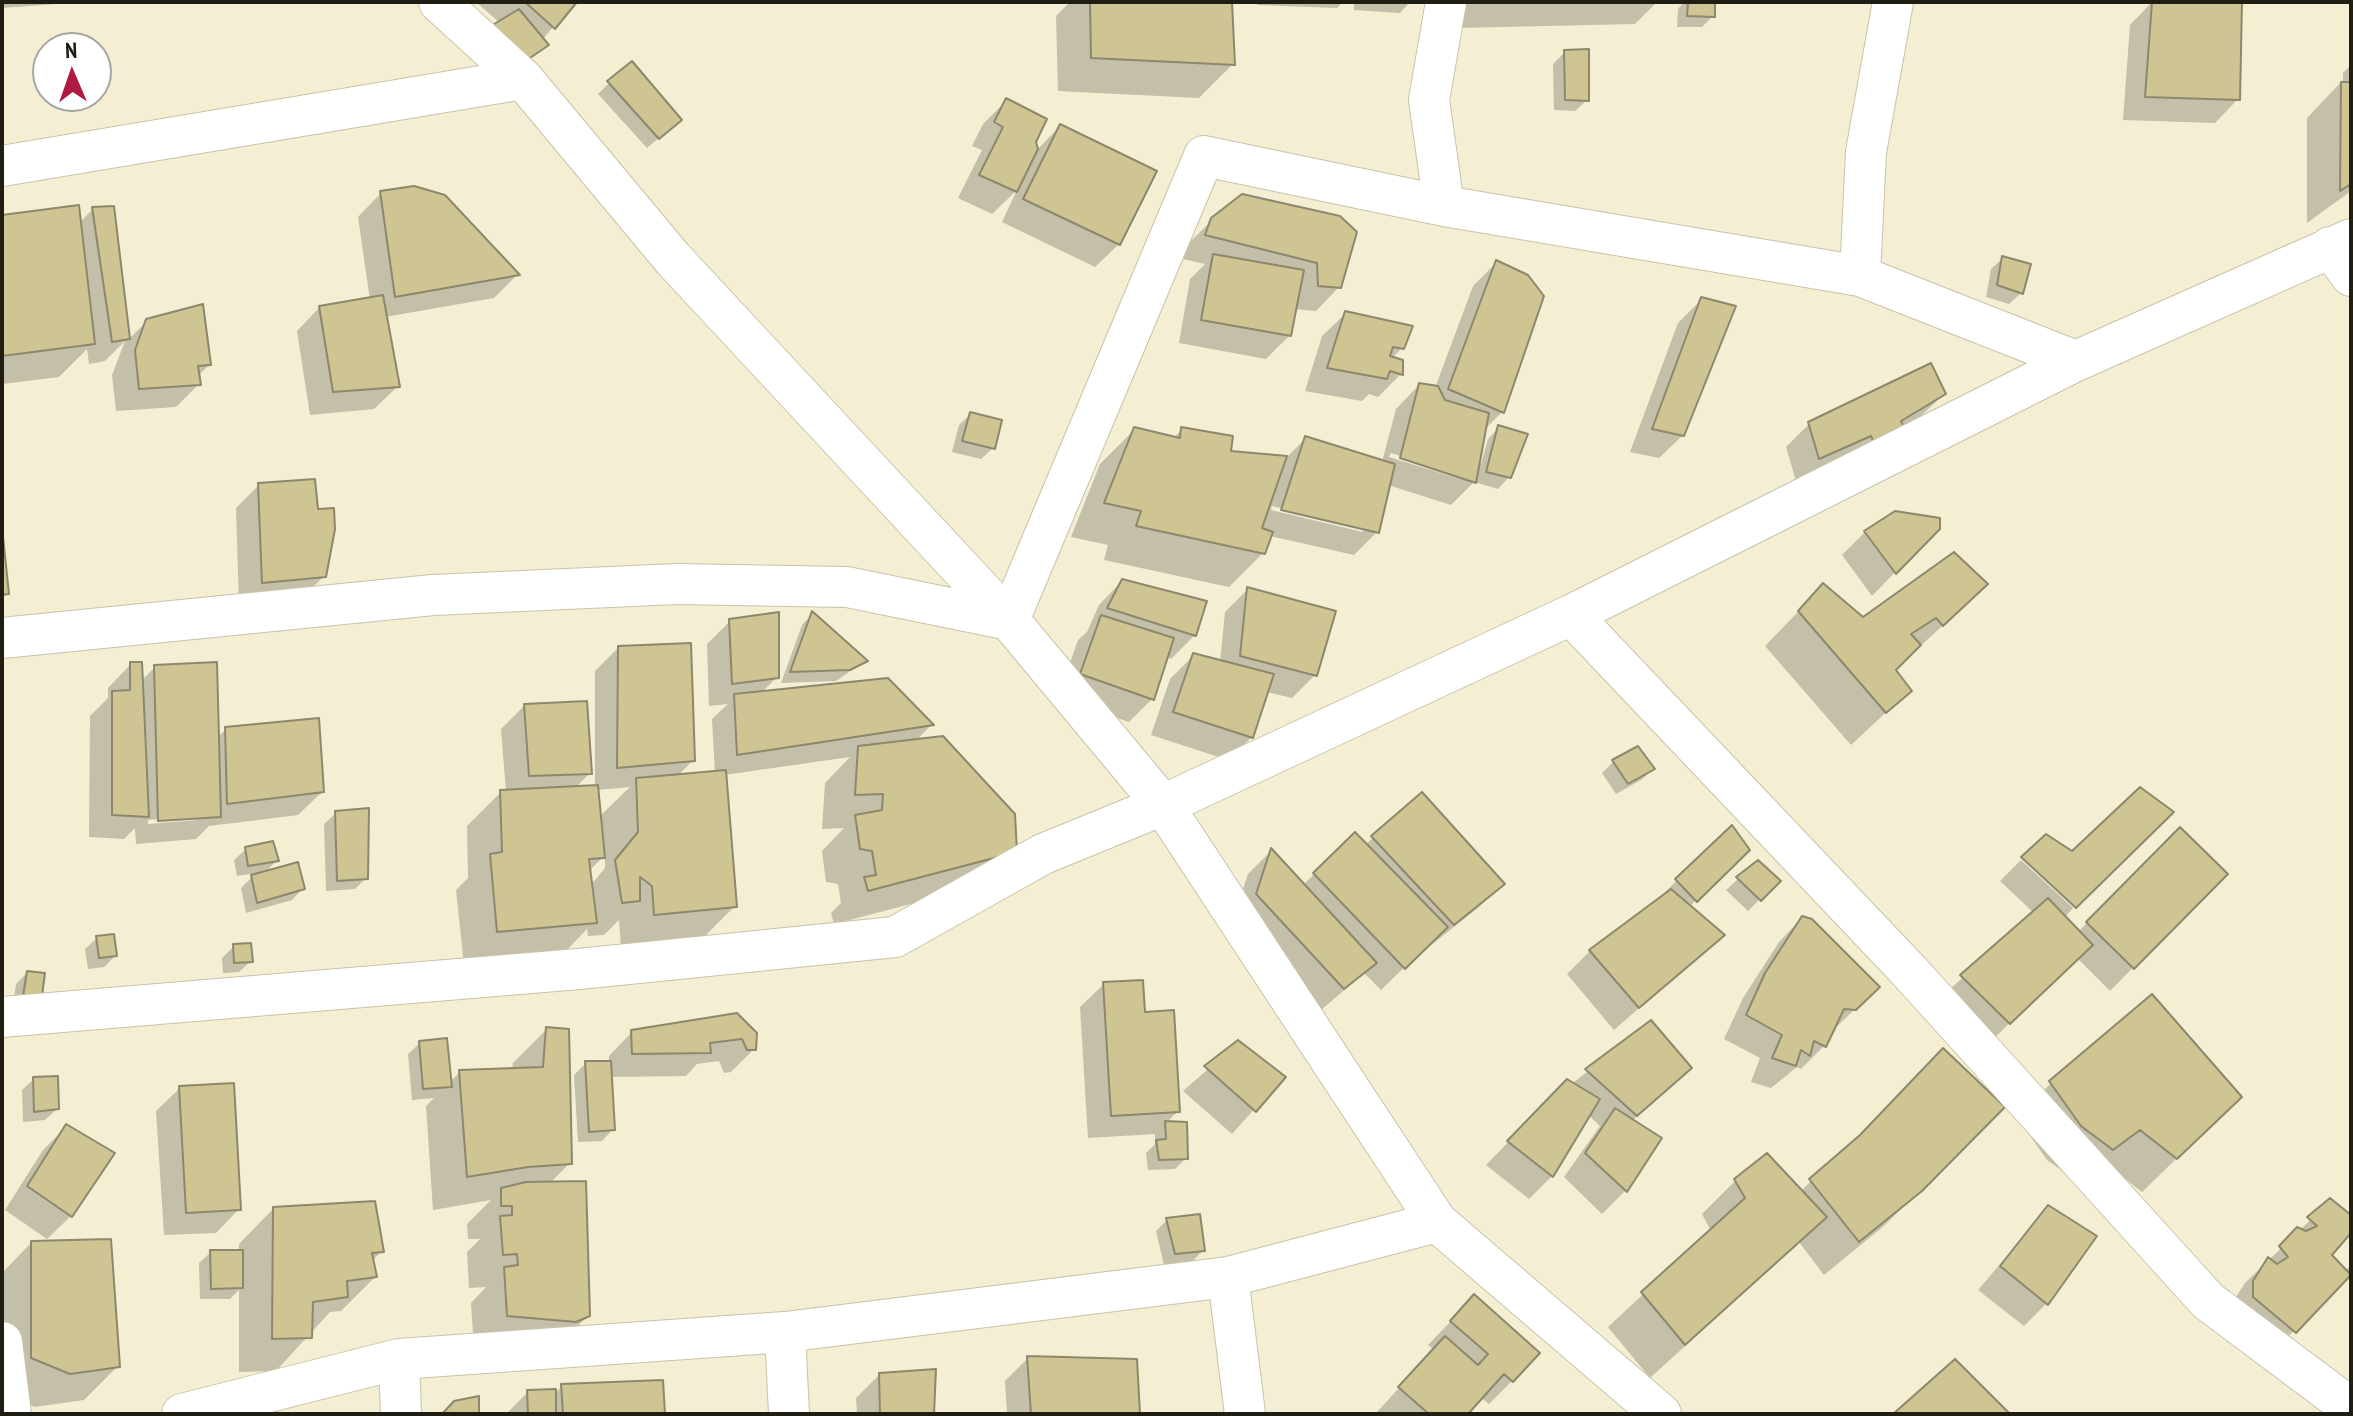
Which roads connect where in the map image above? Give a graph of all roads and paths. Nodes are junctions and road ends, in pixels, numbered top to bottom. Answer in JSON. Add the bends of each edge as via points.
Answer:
{"nodes":[{"id":1,"x":439,"y":2,"type":"edge"},
{"id":2,"x":1446,"y":2,"type":"edge"},
{"id":3,"x":1893,"y":2,"type":"edge"},
{"id":4,"x":523,"y":79,"type":"junction"},
{"id":5,"x":2,"y":166,"type":"edge"},
{"id":6,"x":1444,"y":206,"type":"junction"},
{"id":7,"x":2344,"y":254,"type":"edge"},
{"id":8,"x":1860,"y":276,"type":"junction"},
{"id":9,"x":2076,"y":361,"type":"junction"},
{"id":10,"x":1571,"y":615,"type":"junction"},
{"id":11,"x":1009,"y":620,"type":"junction"},
{"id":12,"x":2,"y":638,"type":"edge"},
{"id":13,"x":1163,"y":805,"type":"junction"},
{"id":14,"x":2,"y":1017,"type":"edge"},
{"id":15,"x":1437,"y":1222,"type":"junction"},
{"id":16,"x":1228,"y":1277,"type":"junction"},
{"id":17,"x":785,"y":1332,"type":"junction"},
{"id":18,"x":2,"y":1342,"type":"edge"},
{"id":19,"x":399,"y":1359,"type":"junction"},
{"id":20,"x":2351,"y":1408,"type":"edge"},
{"id":21,"x":11,"y":1414,"type":"edge"},
{"id":22,"x":182,"y":1414,"type":"edge"},
{"id":23,"x":401,"y":1414,"type":"edge"},
{"id":24,"x":789,"y":1414,"type":"edge"},
{"id":25,"x":1245,"y":1414,"type":"edge"},
{"id":26,"x":1661,"y":1414,"type":"edge"}],
"edges":[{"from":1,"to":4,"type":"street"},
{"from":2,"to":6,"type":"street","via":[[1429,100]]},
{"from":3,"to":8,"type":"street","via":[[1866,152]]},
{"from":4,"to":5,"type":"street"},
{"from":4,"to":11,"type":"street","via":[[673,259]]},
{"from":6,"to":8,"type":"street"},
{"from":6,"to":11,"type":"street","via":[[1204,156]]},
{"from":7,"to":9,"type":"street"},
{"from":8,"to":9,"type":"street"},
{"from":9,"to":10,"type":"street"},
{"from":10,"to":13,"type":"street"},
{"from":10,"to":20,"type":"street","via":[[1909,971],[2208,1301]]},
{"from":11,"to":12,"type":"street","via":[[847,587],[677,584],[433,595]]},
{"from":11,"to":13,"type":"street"},
{"from":13,"to":14,"type":"street","via":[[1043,854],[895,937]]},
{"from":13,"to":15,"type":"street"},
{"from":15,"to":16,"type":"street"},
{"from":15,"to":26,"type":"street"},
{"from":16,"to":17,"type":"street"},
{"from":16,"to":25,"type":"street"},
{"from":17,"to":19,"type":"street"},
{"from":17,"to":24,"type":"street"},
{"from":18,"to":21,"type":"street"},
{"from":19,"to":22,"type":"street"},
{"from":19,"to":23,"type":"street"}]}
